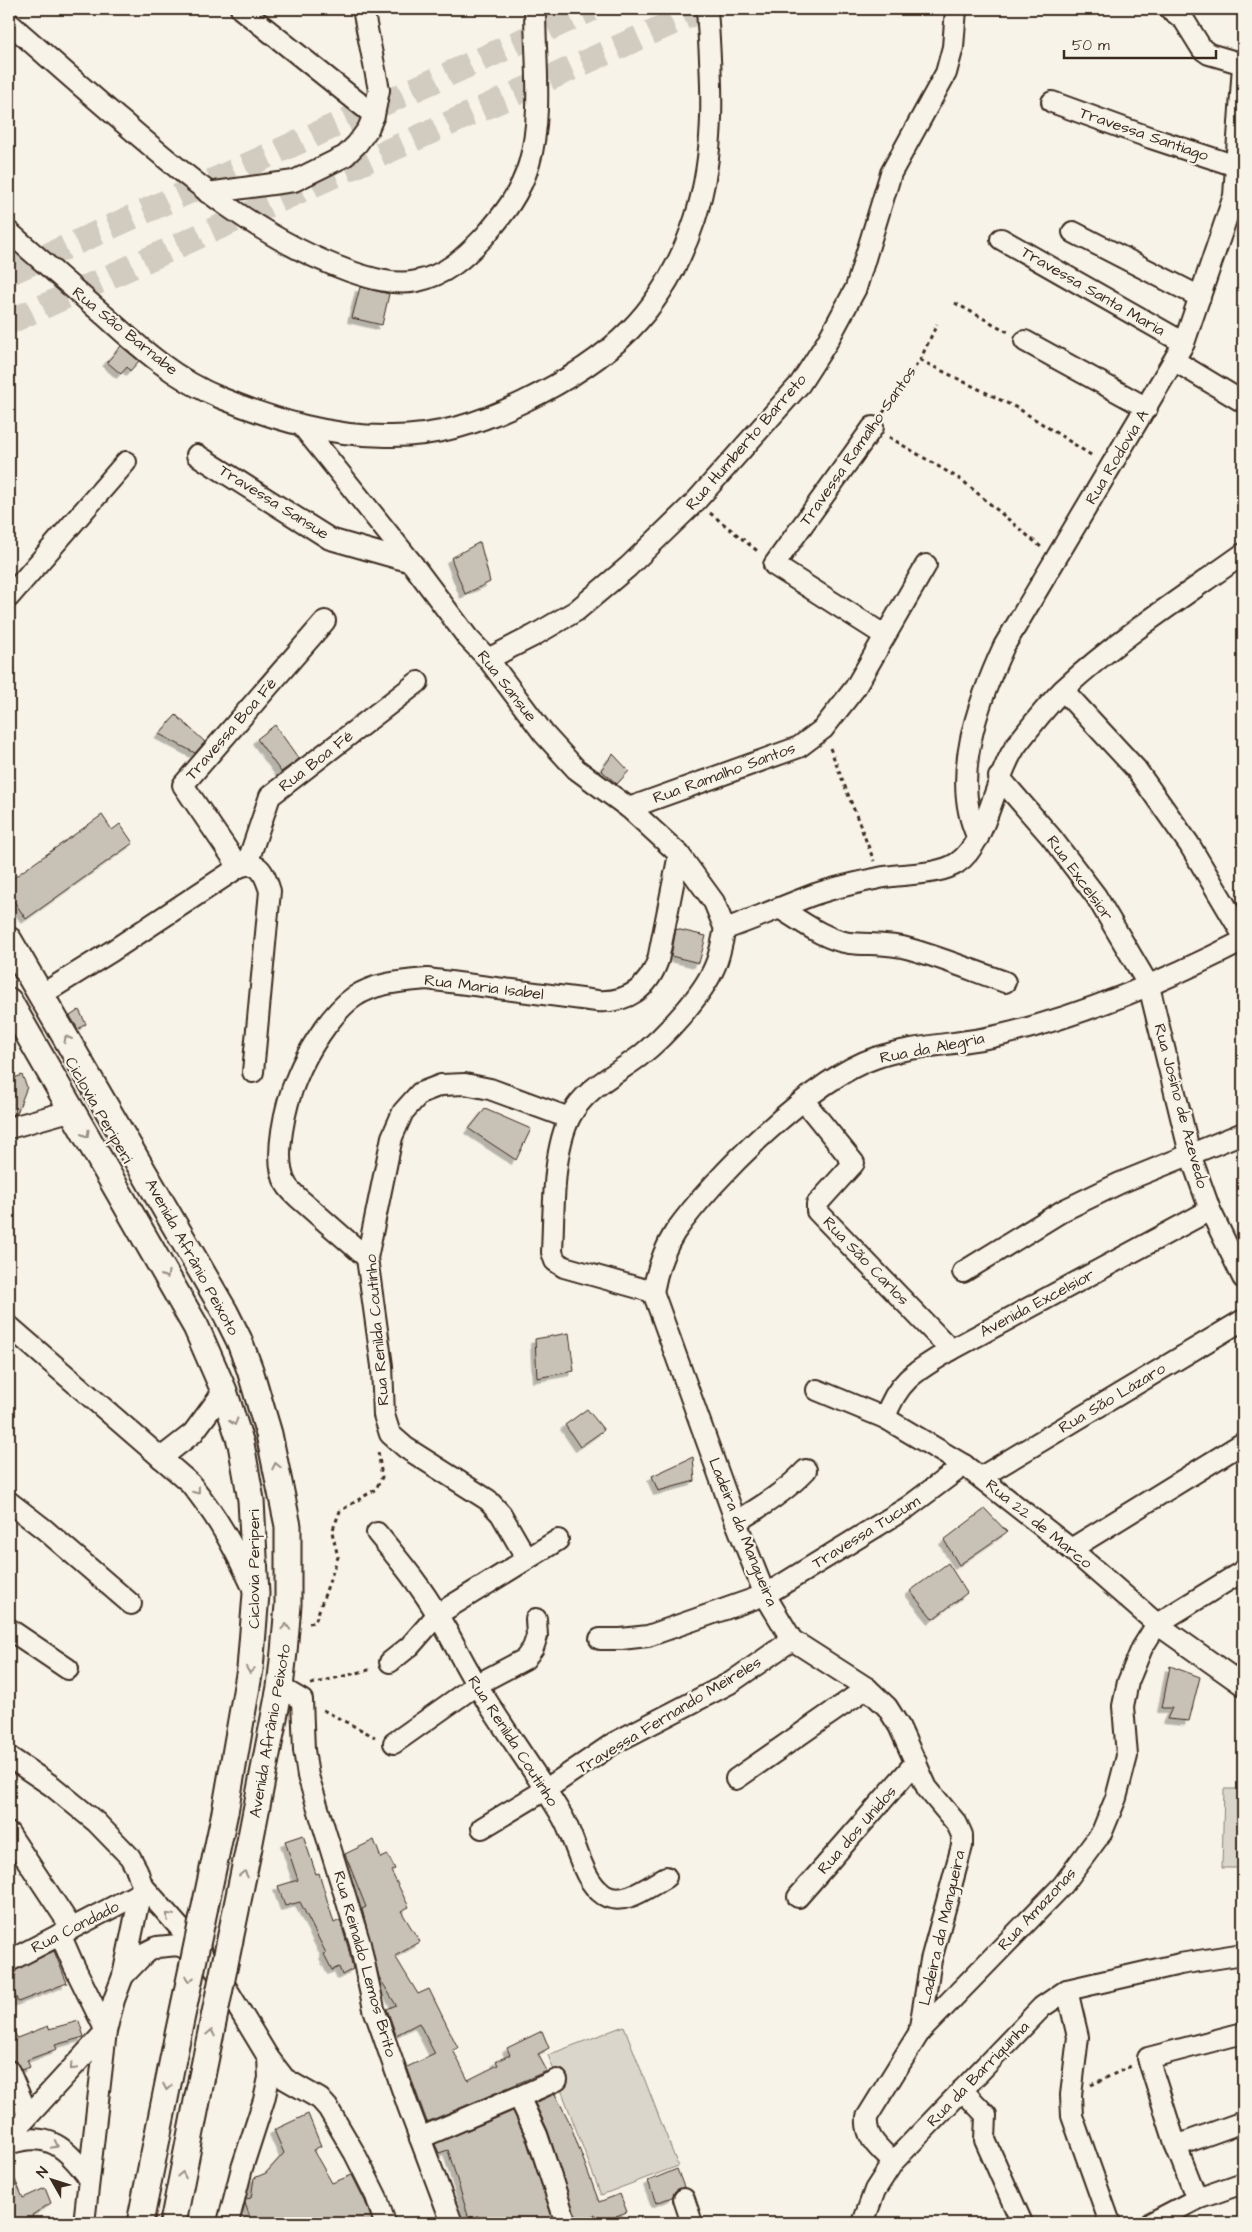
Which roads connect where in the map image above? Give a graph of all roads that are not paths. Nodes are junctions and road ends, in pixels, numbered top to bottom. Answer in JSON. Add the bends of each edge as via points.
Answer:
{"nodes":[{"id":1,"x":241,"y":9,"type":"edge"},
{"id":2,"x":363,"y":9,"type":"edge"},
{"id":3,"x":535,"y":9,"type":"edge"},
{"id":4,"x":707,"y":9,"type":"edge"},
{"id":5,"x":956,"y":9,"type":"edge"},
{"id":6,"x":1182,"y":13,"type":"edge"},
{"id":7,"x":9,"y":23,"type":"edge"},
{"id":8,"x":1243,"y":64,"type":"edge"},
{"id":9,"x":1052,"y":102,"type":"dead end"},
{"id":10,"x":374,"y":115,"type":"junction"},
{"id":11,"x":1236,"y":166,"type":"junction"},
{"id":12,"x":208,"y":193,"type":"junction"},
{"id":13,"x":9,"y":232,"type":"edge"},
{"id":14,"x":1073,"y":232,"type":"dead end"},
{"id":15,"x":1001,"y":239,"type":"dead end"},
{"id":16,"x":1200,"y":297,"type":"junction"},
{"id":17,"x":1026,"y":341,"type":"road end"},
{"id":18,"x":1184,"y":342,"type":"junction"},
{"id":19,"x":1175,"y":361,"type":"junction"},
{"id":20,"x":1243,"y":402,"type":"edge"},
{"id":21,"x":1147,"y":408,"type":"junction"},
{"id":22,"x":304,"y":427,"type":"junction"},
{"id":23,"x":872,"y":427,"type":"road end"},
{"id":24,"x":197,"y":455,"type":"dead end"},
{"id":25,"x":126,"y":462,"type":"dead end"},
{"id":26,"x":1243,"y":554,"type":"edge"},
{"id":27,"x":411,"y":562,"type":"junction"},
{"id":28,"x":926,"y":565,"type":"dead end"},
{"id":29,"x":9,"y":597,"type":"edge"},
{"id":30,"x":325,"y":621,"type":"dead end"},
{"id":31,"x":884,"y":635,"type":"junction"},
{"id":32,"x":488,"y":659,"type":"junction"},
{"id":33,"x":418,"y":682,"type":"dead end"},
{"id":34,"x":1063,"y":690,"type":"junction"},
{"id":35,"x":999,"y":777,"type":"junction"},
{"id":36,"x":629,"y":808,"type":"junction"},
{"id":37,"x":978,"y":838,"type":"junction"},
{"id":38,"x":679,"y":854,"type":"junction"},
{"id":39,"x":243,"y":865,"type":"junction"},
{"id":40,"x":781,"y":909,"type":"junction"},
{"id":41,"x":725,"y":929,"type":"junction"},
{"id":42,"x":1243,"y":935,"type":"edge"},
{"id":43,"x":9,"y":940,"type":"edge"},
{"id":44,"x":1243,"y":941,"type":"edge"},
{"id":45,"x":1005,"y":982,"type":"dead end"},
{"id":46,"x":1149,"y":986,"type":"junction"},
{"id":47,"x":41,"y":995,"type":"junction"},
{"id":48,"x":9,"y":1001,"type":"edge"},
{"id":49,"x":253,"y":1072,"type":"dead end"},
{"id":50,"x":804,"y":1100,"type":"junction"},
{"id":51,"x":73,"y":1110,"type":"junction"},
{"id":52,"x":569,"y":1118,"type":"junction"},
{"id":53,"x":9,"y":1128,"type":"edge"},
{"id":54,"x":1243,"y":1133,"type":"edge"},
{"id":55,"x":1190,"y":1154,"type":"junction"},
{"id":56,"x":1210,"y":1210,"type":"junction"},
{"id":57,"x":1236,"y":1248,"type":"edge"},
{"id":58,"x":367,"y":1258,"type":"junction"},
{"id":59,"x":963,"y":1272,"type":"dead end"},
{"id":60,"x":1243,"y":1278,"type":"edge"},
{"id":61,"x":653,"y":1292,"type":"junction"},
{"id":62,"x":1243,"y":1320,"type":"edge"},
{"id":63,"x":9,"y":1326,"type":"edge"},
{"id":64,"x":951,"y":1350,"type":"junction"},
{"id":65,"x":817,"y":1390,"type":"dead end"},
{"id":66,"x":224,"y":1391,"type":"junction"},
{"id":67,"x":885,"y":1418,"type":"junction"},
{"id":68,"x":1243,"y":1443,"type":"edge"},
{"id":69,"x":161,"y":1458,"type":"junction"},
{"id":70,"x":964,"y":1465,"type":"junction"},
{"id":71,"x":806,"y":1470,"type":"dead end"},
{"id":72,"x":981,"y":1477,"type":"junction"},
{"id":73,"x":9,"y":1502,"type":"edge"},
{"id":74,"x":736,"y":1522,"type":"junction"},
{"id":75,"x":377,"y":1533,"type":"dead end"},
{"id":76,"x":558,"y":1540,"type":"dead end"},
{"id":77,"x":1071,"y":1548,"type":"junction"},
{"id":78,"x":527,"y":1559,"type":"junction"},
{"id":79,"x":1243,"y":1571,"type":"edge"},
{"id":80,"x":256,"y":1594,"type":"junction"},
{"id":81,"x":765,"y":1594,"type":"junction"},
{"id":82,"x":132,"y":1604,"type":"dead end"},
{"id":83,"x":438,"y":1614,"type":"junction"},
{"id":84,"x":536,"y":1619,"type":"dead end"},
{"id":85,"x":1157,"y":1624,"type":"junction"},
{"id":86,"x":9,"y":1629,"type":"edge"},
{"id":87,"x":600,"y":1639,"type":"dead end"},
{"id":88,"x":792,"y":1640,"type":"junction"},
{"id":89,"x":390,"y":1662,"type":"road end"},
{"id":90,"x":68,"y":1669,"type":"dead end"},
{"id":91,"x":476,"y":1685,"type":"junction"},
{"id":92,"x":1243,"y":1685,"type":"edge"},
{"id":93,"x":867,"y":1688,"type":"junction"},
{"id":94,"x":291,"y":1694,"type":"junction"},
{"id":95,"x":394,"y":1743,"type":"road end"},
{"id":96,"x":9,"y":1757,"type":"edge"},
{"id":97,"x":916,"y":1762,"type":"junction"},
{"id":98,"x":736,"y":1779,"type":"dead end"},
{"id":99,"x":545,"y":1790,"type":"junction"},
{"id":100,"x":482,"y":1828,"type":"dead end"},
{"id":101,"x":9,"y":1833,"type":"edge"},
{"id":102,"x":666,"y":1877,"type":"dead end"},
{"id":103,"x":141,"y":1889,"type":"junction"},
{"id":104,"x":798,"y":1897,"type":"dead end"},
{"id":105,"x":66,"y":1930,"type":"junction"},
{"id":106,"x":1243,"y":1954,"type":"edge"},
{"id":107,"x":9,"y":1961,"type":"edge"},
{"id":108,"x":213,"y":1966,"type":"junction"},
{"id":109,"x":123,"y":1976,"type":"junction"},
{"id":110,"x":1067,"y":1990,"type":"junction"},
{"id":111,"x":106,"y":2031,"type":"junction"},
{"id":112,"x":919,"y":2032,"type":"junction"},
{"id":113,"x":1243,"y":2032,"type":"edge"},
{"id":114,"x":268,"y":2057,"type":"junction"},
{"id":115,"x":9,"y":2070,"type":"edge"},
{"id":116,"x":557,"y":2080,"type":"dead end"},
{"id":117,"x":295,"y":2086,"type":"junction"},
{"id":118,"x":962,"y":2090,"type":"junction"},
{"id":119,"x":519,"y":2097,"type":"junction"},
{"id":120,"x":264,"y":2100,"type":"junction"},
{"id":121,"x":28,"y":2115,"type":"junction"},
{"id":122,"x":1243,"y":2122,"type":"edge"},
{"id":123,"x":9,"y":2137,"type":"edge"},
{"id":124,"x":420,"y":2138,"type":"junction"},
{"id":125,"x":9,"y":2144,"type":"edge"},
{"id":126,"x":1176,"y":2146,"type":"junction"},
{"id":127,"x":892,"y":2162,"type":"junction"},
{"id":128,"x":90,"y":2178,"type":"junction"},
{"id":129,"x":1243,"y":2183,"type":"edge"},
{"id":130,"x":684,"y":2199,"type":"dead end"},
{"id":131,"x":1197,"y":2199,"type":"junction"},
{"id":132,"x":1105,"y":2221,"type":"edge"},
{"id":133,"x":84,"y":2223,"type":"edge"},
{"id":134,"x":140,"y":2223,"type":"edge"},
{"id":135,"x":173,"y":2223,"type":"edge"},
{"id":136,"x":228,"y":2223,"type":"edge"},
{"id":137,"x":385,"y":2223,"type":"edge"},
{"id":138,"x":452,"y":2223,"type":"edge"},
{"id":139,"x":566,"y":2223,"type":"edge"},
{"id":140,"x":692,"y":2223,"type":"edge"},
{"id":141,"x":863,"y":2223,"type":"edge"},
{"id":142,"x":1022,"y":2223,"type":"edge"},
{"id":143,"x":1150,"y":2223,"type":"edge"}],
"edges":[{"from":1,"to":10,"type":"street"},
{"from":2,"to":10,"type":"street","via":[[379,90]]},
{"from":3,"to":12,"type":"street","via":[[536,121],[529,164],[508,209],[463,260],[440,274],[415,281],[368,278],[290,246]]},
{"from":4,"to":22,"type":"street","name":"Rua São Barnabe","via":[[713,86],[712,138],[703,189],[694,220],[670,276],[655,301],[620,342],[590,365],[547,390],[503,411],[450,430],[389,436]]},
{"from":5,"to":32,"type":"street","name":"Rua Humberto Barreto","via":[[950,62],[891,173],[856,288],[827,342],[793,393],[696,501],[628,567],[576,611]]},
{"from":6,"to":8,"type":"street","via":[[1202,49]]},
{"from":7,"to":12,"type":"street"},
{"from":8,"to":11,"type":"street","name":"Rua Rodovia A"},
{"from":9,"to":11,"type":"street","name":"Travessa Santiago"},
{"from":10,"to":12,"type":"street","via":[[368,129],[345,156],[294,181]]},
{"from":11,"to":16,"type":"street","name":"Rua Rodovia A","via":[[1230,212]]},
{"from":13,"to":22,"type":"street","name":"Rua São Barnabe","via":[[164,367],[219,398]]},
{"from":14,"to":16,"type":"street"},
{"from":15,"to":18,"type":"street","name":"Travessa Santa Maria"},
{"from":16,"to":18,"type":"street","name":"Rua Rodovia A"},
{"from":17,"to":21,"type":"street"},
{"from":18,"to":19,"type":"street","name":"Rua Rodovia A"},
{"from":19,"to":20,"type":"street"},
{"from":19,"to":21,"type":"street","name":"Rua Rodovia A"},
{"from":21,"to":37,"type":"street","name":"Rua Rodovia A","via":[[1004,646],[970,741],[967,779],[971,816]]},
{"from":22,"to":27,"type":"street","name":"Rua Sansue"},
{"from":23,"to":31,"type":"street","name":"Travessa Ramalho Santos","via":[[774,565]]},
{"from":24,"to":27,"type":"street","name":"Travessa Sansue","via":[[330,539]]},
{"from":25,"to":29,"type":"street"},
{"from":26,"to":34,"type":"street","via":[[1105,653]]},
{"from":27,"to":32,"type":"street","name":"Rua Sansue","via":[[468,638]]},
{"from":28,"to":31,"type":"street","name":"Rua Ramalho Santos"},
{"from":30,"to":39,"type":"street","name":"Travessa Boa Fé","via":[[183,785]]},
{"from":31,"to":36,"type":"street","name":"Rua Ramalho Santos","via":[[855,688],[823,728],[799,747]]},
{"from":32,"to":36,"type":"street","name":"Rua Sansue","via":[[544,734],[576,769]]},
{"from":33,"to":39,"type":"street","name":"Rua Boa Fé","via":[[270,796]]},
{"from":34,"to":35,"type":"street","via":[[1017,745]]},
{"from":34,"to":42,"type":"street","via":[[1136,769],[1189,844]]},
{"from":35,"to":37,"type":"street"},
{"from":35,"to":46,"type":"street","name":"Rua Excelsior","via":[[1096,896]]},
{"from":36,"to":38,"type":"street","name":"Rua Sansue"},
{"from":37,"to":40,"type":"street","via":[[957,864],[881,878],[811,896]]},
{"from":38,"to":41,"type":"street","name":"Rua Sansue","via":[[714,902]]},
{"from":38,"to":58,"type":"street","name":"Rua Maria Isabel","via":[[658,960],[653,974],[628,997],[612,1002],[597,1001],[427,979],[407,980],[382,985],[355,996],[317,1038],[296,1077],[283,1127],[280,1166],[286,1184],[297,1197]]},
{"from":39,"to":47,"type":"street"},
{"from":39,"to":49,"type":"street","via":[[258,867],[266,875],[270,891]]},
{"from":40,"to":41,"type":"street"},
{"from":40,"to":45,"type":"street","via":[[819,933],[835,939],[912,949]]},
{"from":41,"to":52,"type":"street","via":[[715,966],[696,997],[666,1032],[640,1055],[590,1090]]},
{"from":43,"to":47,"type":"main road","name":"Avenida Afrânio Peixoto"},
{"from":44,"to":46,"type":"street","name":"Rua da Alegria"},
{"from":46,"to":50,"type":"street","name":"Rua da Alegria","via":[[1001,1035],[914,1048],[874,1058]]},
{"from":46,"to":55,"type":"street","name":"Rua Josino de Azevedo"},
{"from":94,"to":47,"type":"main road","name":"Avenida Afrânio Peixoto","one_way":true,"via":[[286,1628],[287,1519],[270,1434],[239,1340]]},
{"from":48,"to":51,"type":"main road","name":"Avenida Afrânio Peixoto"},
{"from":50,"to":61,"type":"street","name":"Rua da Alegria","via":[[708,1192],[675,1233],[659,1263]]},
{"from":50,"to":64,"type":"street","name":"Rua São Carlos","via":[[854,1163],[817,1204],[817,1210]]},
{"from":51,"to":53,"type":"street"},
{"from":51,"to":66,"type":"main road","name":"Avenida Afrânio Peixoto","one_way":true,"via":[[196,1327]]},
{"from":52,"to":58,"type":"street","name":"Rua Renilda Coutinho","via":[[490,1089],[465,1084],[441,1085],[420,1093],[403,1112],[392,1137]]},
{"from":52,"to":61,"type":"street","via":[[558,1164],[552,1252],[555,1261],[564,1267]]},
{"from":54,"to":55,"type":"street"},
{"from":55,"to":56,"type":"street","name":"Rua Josino de Azevedo"},
{"from":55,"to":59,"type":"street","via":[[1064,1210]]},
{"from":56,"to":57,"type":"street","name":"Rua Josino de Azevedo"},
{"from":56,"to":64,"type":"street","name":"Avenida Excelsior"},
{"from":57,"to":60,"type":"street","name":"Rua Josino de Azevedo"},
{"from":58,"to":78,"type":"street","name":"Rua Renilda Coutinho","via":[[382,1366],[383,1438],[406,1448],[488,1500],[501,1514]]},
{"from":61,"to":74,"type":"street","name":"Ladeira da Mangueira"},
{"from":62,"to":72,"type":"street","name":"Rua São Lázaro"},
{"from":63,"to":69,"type":"street"},
{"from":64,"to":67,"type":"street","name":"Avenida Excelsior","via":[[911,1375],[897,1391]]},
{"from":65,"to":67,"type":"street","name":"Rua 22 de Marco"},
{"from":66,"to":69,"type":"street","via":[[193,1434]]},
{"from":66,"to":80,"type":"main road","name":"Avenida Afrânio Peixoto","one_way":true,"via":[[241,1444],[251,1500]]},
{"from":67,"to":70,"type":"street","name":"Rua 22 de Marco"},
{"from":68,"to":77,"type":"street"},
{"from":69,"to":80,"type":"street","one_way":true,"via":[[190,1483],[208,1506],[229,1537]]},
{"from":70,"to":72,"type":"street","name":"Rua 22 de Marco"},
{"from":70,"to":81,"type":"street","name":"Travessa Tucum","via":[[908,1507]]},
{"from":71,"to":74,"type":"street","via":[[789,1487]]},
{"from":72,"to":77,"type":"street","name":"Rua 22 de Marco"},
{"from":73,"to":82,"type":"street"},
{"from":74,"to":81,"type":"street","name":"Ladeira da Mangueira"},
{"from":75,"to":83,"type":"street","name":"Rua Renilda Coutinho"},
{"from":76,"to":78,"type":"street"},
{"from":77,"to":85,"type":"street","name":"Rua 22 de Marco"},
{"from":78,"to":83,"type":"street"},
{"from":79,"to":85,"type":"street"},
{"from":80,"to":134,"type":"main road","name":"Avenida Afrânio Peixoto","one_way":true,"bridge":true,"via":[[250,1669],[225,1812]]},
{"from":81,"to":87,"type":"street","name":"Travessa Tucum","via":[[648,1636]]},
{"from":81,"to":88,"type":"street","name":"Ladeira da Mangueira"},
{"from":83,"to":89,"type":"street","via":[[410,1646]]},
{"from":83,"to":91,"type":"street","name":"Rua Renilda Coutinho"},
{"from":84,"to":91,"type":"street","via":[[538,1636],[525,1659]]},
{"from":85,"to":92,"type":"street","name":"Rua 22 de Marco"},
{"from":85,"to":112,"type":"street","name":"Rua Amazonas","via":[[1142,1648],[1128,1682],[1123,1706],[1127,1756],[1116,1798],[1102,1832],[1063,1884]]},
{"from":86,"to":90,"type":"street"},
{"from":88,"to":93,"type":"street","name":"Ladeira da Mangueira"},
{"from":88,"to":99,"type":"street","name":"Travessa Fernando Meireles","via":[[730,1683],[614,1743]]},
{"from":91,"to":95,"type":"street"},
{"from":91,"to":99,"type":"street","name":"Rua Renilda Coutinho"},
{"from":93,"to":97,"type":"street","name":"Ladeira da Mangueira","via":[[899,1726]]},
{"from":93,"to":98,"type":"street"},
{"from":94,"to":124,"type":"street","name":"Rua Reinaldo Lemos Brito","via":[[308,1776],[360,1944],[374,2009]]},
{"from":135,"to":94,"type":"main road","name":"Avenida Afrânio Peixoto","one_way":true,"bridge":true,"via":[[249,1847]]},
{"from":96,"to":103,"type":"street","via":[[52,1786],[96,1822],[130,1858]]},
{"from":97,"to":104,"type":"street","name":"Rua dos Unidos"},
{"from":97,"to":112,"type":"street","name":"Ladeira da Mangueira","via":[[927,1788],[957,1824],[962,1835],[962,1846],[932,1960]]},
{"from":99,"to":100,"type":"street","name":"Travessa Fernando Meireles"},
{"from":99,"to":102,"type":"street","name":"Rua Renilda Coutinho","via":[[562,1816],[594,1887],[606,1896],[618,1900],[637,1894]]},
{"from":101,"to":105,"type":"street"},
{"from":103,"to":105,"type":"street","name":"Rua Condado"},
{"from":108,"to":103,"type":"street","one_way":true},
{"from":103,"to":109,"type":"street"},
{"from":105,"to":107,"type":"street","name":"Rua Condado"},
{"from":105,"to":111,"type":"street","via":[[74,1966]]},
{"from":106,"to":110,"type":"street","name":"Rua da Barriquinha","via":[[1180,1964]]},
{"from":108,"to":109,"type":"street","via":[[178,1945],[167,1946],[145,1953]]},
{"from":108,"to":114,"type":"street"},
{"from":109,"to":111,"type":"street"},
{"from":110,"to":118,"type":"street","name":"Rua da Barriquinha","via":[[1042,2006]]},
{"from":110,"to":132,"type":"street","via":[[1078,2037],[1070,2095],[1072,2116]]},
{"from":111,"to":121,"type":"street","one_way":true},
{"from":111,"to":128,"type":"street"},
{"from":112,"to":127,"type":"street","via":[[867,2117],[869,2137]]},
{"from":113,"to":126,"type":"street","via":[[1148,2058]]},
{"from":114,"to":117,"type":"street","via":[[278,2072]]},
{"from":114,"to":120,"type":"street","via":[[269,2078]]},
{"from":115,"to":121,"type":"street"},
{"from":116,"to":119,"type":"street"},
{"from":117,"to":120,"type":"street","via":[[282,2089]]},
{"from":117,"to":137,"type":"street","via":[[320,2099],[328,2108],[376,2196]]},
{"from":118,"to":127,"type":"street","name":"Rua da Barriquinha"},
{"from":118,"to":142,"type":"street","via":[[986,2115],[985,2140]]},
{"from":119,"to":124,"type":"street"},
{"from":119,"to":139,"type":"street","via":[[537,2134]]},
{"from":120,"to":136,"type":"street"},
{"from":121,"to":123,"type":"street"},
{"from":122,"to":126,"type":"street"},
{"from":124,"to":138,"type":"street","name":"Rua Reinaldo Lemos Brito"},
{"from":125,"to":128,"type":"street","one_way":true,"via":[[23,2138],[42,2139],[60,2146]]},
{"from":126,"to":131,"type":"street"},
{"from":127,"to":141,"type":"street","name":"Rua da Barriquinha","via":[[875,2190]]},
{"from":128,"to":133,"type":"street"},
{"from":129,"to":131,"type":"street"},
{"from":130,"to":140,"type":"street"},
{"from":131,"to":143,"type":"street"}]}
